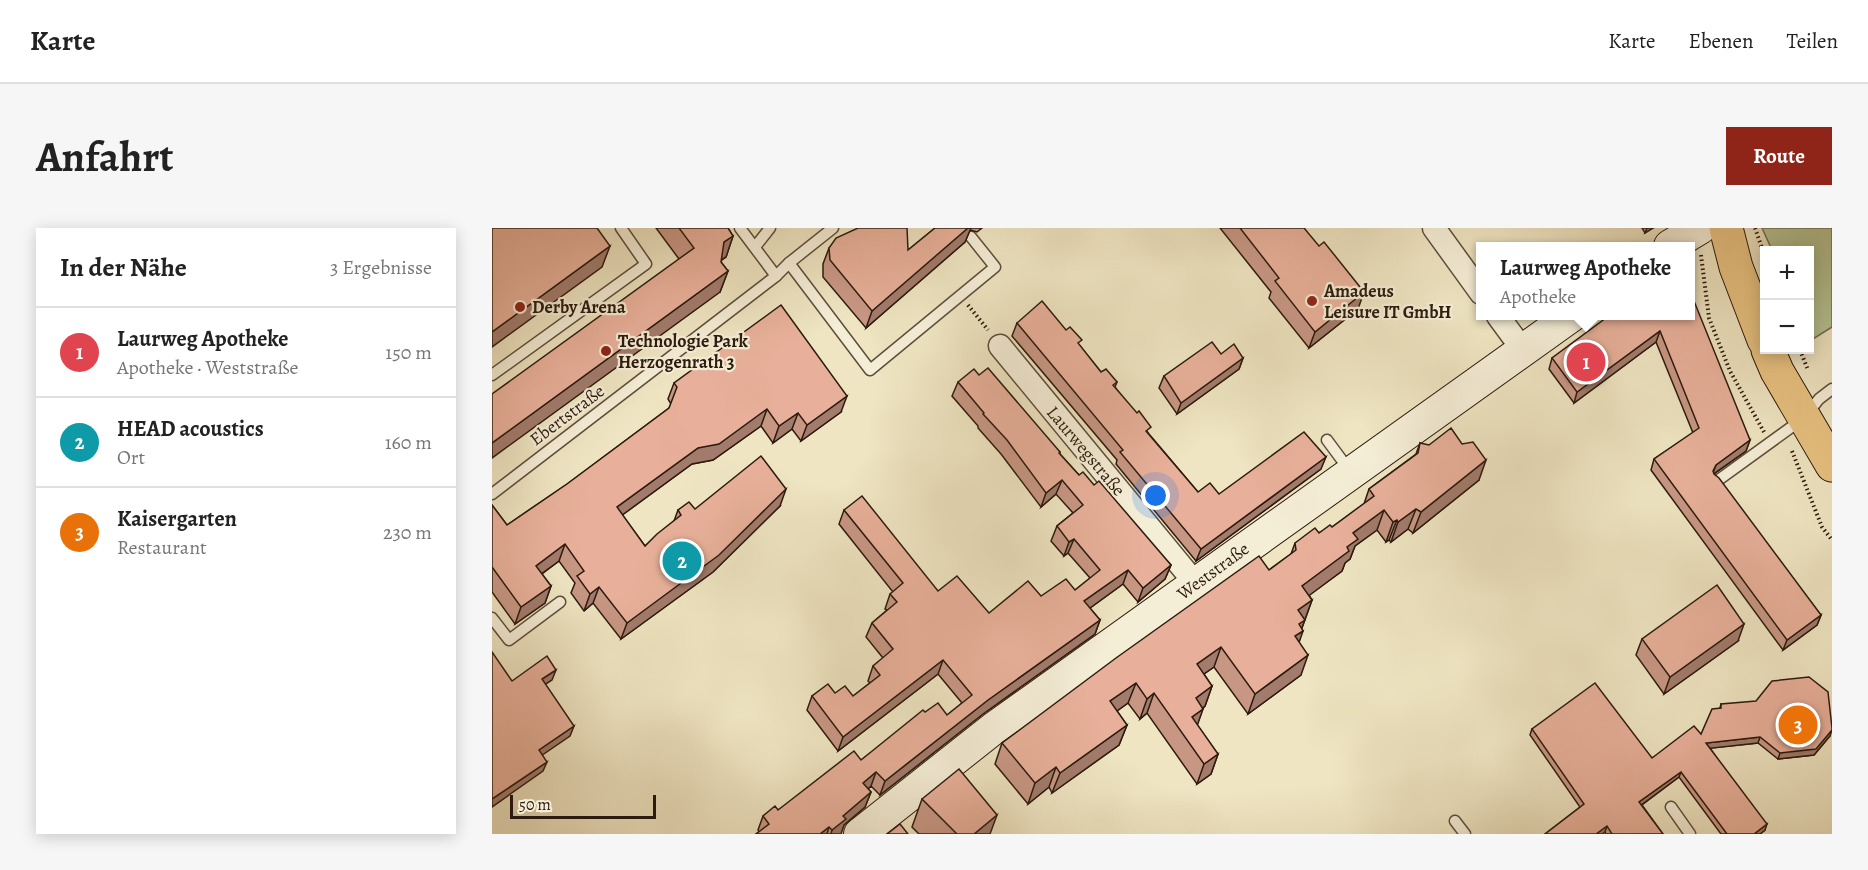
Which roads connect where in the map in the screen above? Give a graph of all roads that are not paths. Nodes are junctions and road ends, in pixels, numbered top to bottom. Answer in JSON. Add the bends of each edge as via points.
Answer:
{"nodes":[{"id":1,"x":621,"y":228,"type":"edge"},
{"id":2,"x":740,"y":228,"type":"edge"},
{"id":3,"x":770,"y":228,"type":"edge"},
{"id":4,"x":833,"y":228,"type":"edge"},
{"id":5,"x":1434,"y":228,"type":"edge"},
{"id":6,"x":1700,"y":228,"type":"edge"},
{"id":7,"x":1726,"y":228,"type":"edge"},
{"id":8,"x":971,"y":237,"type":"dead end"},
{"id":9,"x":1677,"y":242,"type":"edge"},
{"id":10,"x":755,"y":247,"type":"junction"},
{"id":11,"x":789,"y":263,"type":"junction"},
{"id":12,"x":776,"y":276,"type":"junction"},
{"id":13,"x":1476,"y":286,"type":"edge"},
{"id":14,"x":1502,"y":320,"type":"edge"},
{"id":15,"x":1564,"y":320,"type":"edge"},
{"id":16,"x":1760,"y":330,"type":"edge"},
{"id":17,"x":1000,"y":346,"type":"road end"},
{"id":18,"x":1523,"y":350,"type":"junction"},
{"id":19,"x":1770,"y":354,"type":"edge"},
{"id":20,"x":492,"y":375,"type":"edge"},
{"id":21,"x":1832,"y":389,"type":"edge"},
{"id":22,"x":1804,"y":418,"type":"junction"},
{"id":23,"x":1327,"y":440,"type":"dead end"},
{"id":24,"x":1832,"y":465,"type":"edge"},
{"id":25,"x":1351,"y":472,"type":"junction"},
{"id":26,"x":1717,"y":481,"type":"edge"},
{"id":27,"x":492,"y":494,"type":"edge"},
{"id":28,"x":1196,"y":584,"type":"junction"},
{"id":29,"x":560,"y":602,"type":"dead end"},
{"id":30,"x":492,"y":618,"type":"edge"},
{"id":31,"x":1671,"y":807,"type":"dead end"},
{"id":32,"x":1455,"y":821,"type":"dead end"},
{"id":33,"x":860,"y":834,"type":"edge"},
{"id":34,"x":1465,"y":834,"type":"edge"},
{"id":35,"x":1690,"y":834,"type":"edge"}],
"edges":[{"from":1,"to":20,"type":"lane","via":[[646,264]]},
{"from":2,"to":10,"type":"lane"},
{"from":3,"to":10,"type":"lane"},
{"from":4,"to":11,"type":"lane","name":"Ebertstraße"},
{"from":5,"to":13,"type":"street"},
{"from":6,"to":9,"type":"main road"},
{"from":7,"to":16,"type":"main road"},
{"from":8,"to":11,"type":"lane","via":[[995,267],[870,370]]},
{"from":10,"to":12,"type":"lane"},
{"from":11,"to":12,"type":"lane","name":"Ebertstraße"},
{"from":12,"to":27,"type":"lane","name":"Ebertstraße"},
{"from":14,"to":18,"type":"street"},
{"from":15,"to":18,"type":"main road","name":"Weststraße"},
{"from":17,"to":28,"type":"street","name":"Laurwegstraße"},
{"from":18,"to":25,"type":"main road","name":"Weststraße"},
{"from":19,"to":22,"type":"main road"},
{"from":21,"to":22,"type":"lane"},
{"from":22,"to":24,"type":"main road"},
{"from":22,"to":26,"type":"lane"},
{"from":23,"to":25,"type":"lane"},
{"from":25,"to":28,"type":"main road","name":"Weststraße"},
{"from":28,"to":33,"type":"main road","name":"Weststraße","via":[[994,728]]},
{"from":29,"to":30,"type":"lane","via":[[508,640]]},
{"from":31,"to":35,"type":"lane"},
{"from":32,"to":34,"type":"lane"}]}
